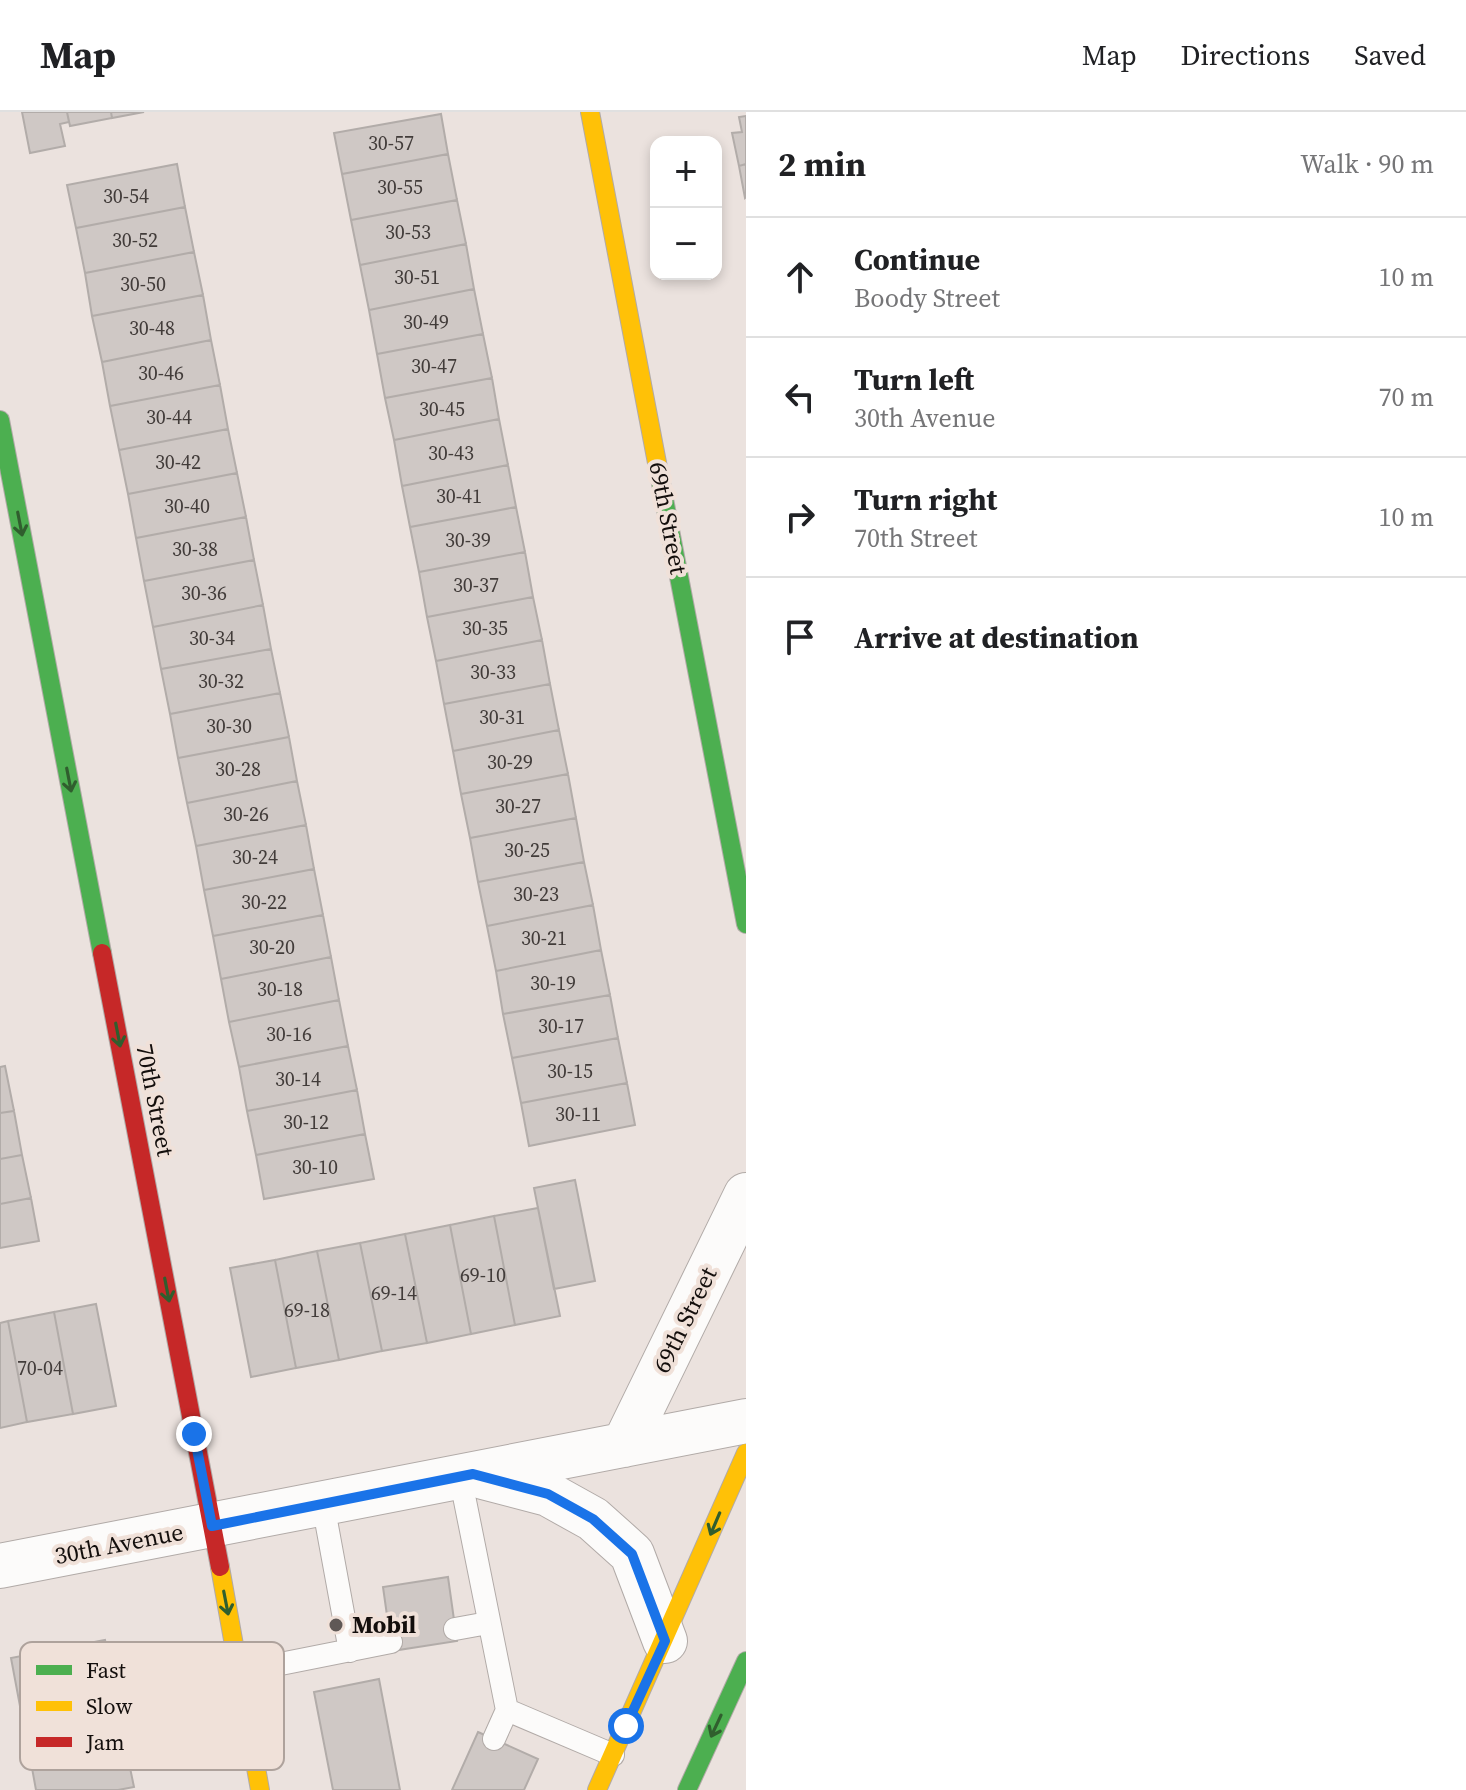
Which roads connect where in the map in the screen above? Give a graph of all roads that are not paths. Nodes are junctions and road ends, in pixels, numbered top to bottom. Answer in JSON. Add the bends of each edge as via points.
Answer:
{"nodes":[{"id":1,"x":590,"y":112,"type":"edge"},
{"id":2,"x":0,"y":420,"type":"edge"},
{"id":3,"x":746,"y":924,"type":"edge"},
{"id":4,"x":746,"y":1195,"type":"edge"},
{"id":5,"x":746,"y":1421,"type":"edge"},
{"id":6,"x":624,"y":1445,"type":"junction"},
{"id":7,"x":746,"y":1453,"type":"edge"},
{"id":8,"x":467,"y":1475,"type":"junction"},
{"id":9,"x":323,"y":1504,"type":"junction"},
{"id":10,"x":212,"y":1526,"type":"junction"},
{"id":11,"x":0,"y":1566,"type":"edge"},
{"id":12,"x":488,"y":1623,"type":"junction"},
{"id":13,"x":455,"y":1629,"type":"dead end"},
{"id":14,"x":665,"y":1641,"type":"junction"},
{"id":15,"x":234,"y":1642,"type":"edge"},
{"id":16,"x":391,"y":1642,"type":"dead end"},
{"id":17,"x":350,"y":1651,"type":"junction"},
{"id":18,"x":746,"y":1661,"type":"edge"},
{"id":19,"x":284,"y":1664,"type":"edge"},
{"id":20,"x":507,"y":1710,"type":"junction"},
{"id":21,"x":494,"y":1739,"type":"dead end"},
{"id":22,"x":613,"y":1755,"type":"junction"},
{"id":23,"x":257,"y":1770,"type":"edge"},
{"id":24,"x":260,"y":1790,"type":"edge"},
{"id":25,"x":597,"y":1790,"type":"edge"},
{"id":26,"x":687,"y":1790,"type":"edge"}],
"edges":[{"from":1,"to":3,"type":"main road","name":"69th Street"},
{"from":2,"to":10,"type":"main road","name":"70th Street","one_way":true},
{"from":4,"to":6,"type":"street","name":"69th Street"},
{"from":5,"to":6,"type":"street","name":"30th Avenue"},
{"from":6,"to":8,"type":"street","name":"30th Avenue"},
{"from":7,"to":14,"type":"main road","one_way":true},
{"from":8,"to":9,"type":"street","name":"30th Avenue"},
{"from":8,"to":12,"type":"lane"},
{"from":8,"to":14,"type":"street","name":"30th Avenue","via":[[548,1494],[593,1519],[632,1554]]},
{"from":9,"to":10,"type":"street","name":"30th Avenue"},
{"from":9,"to":17,"type":"lane"},
{"from":10,"to":11,"type":"street","name":"30th Avenue"},
{"from":10,"to":15,"type":"main road","name":"70th Street","one_way":true},
{"from":12,"to":13,"type":"lane"},
{"from":12,"to":20,"type":"lane"},
{"from":14,"to":22,"type":"main road"},
{"from":16,"to":17,"type":"lane"},
{"from":17,"to":19,"type":"lane"},
{"from":18,"to":26,"type":"main road","one_way":true},
{"from":20,"to":21,"type":"lane"},
{"from":20,"to":22,"type":"lane"},
{"from":22,"to":25,"type":"main road"},
{"from":23,"to":24,"type":"main road","name":"70th Street"}]}
